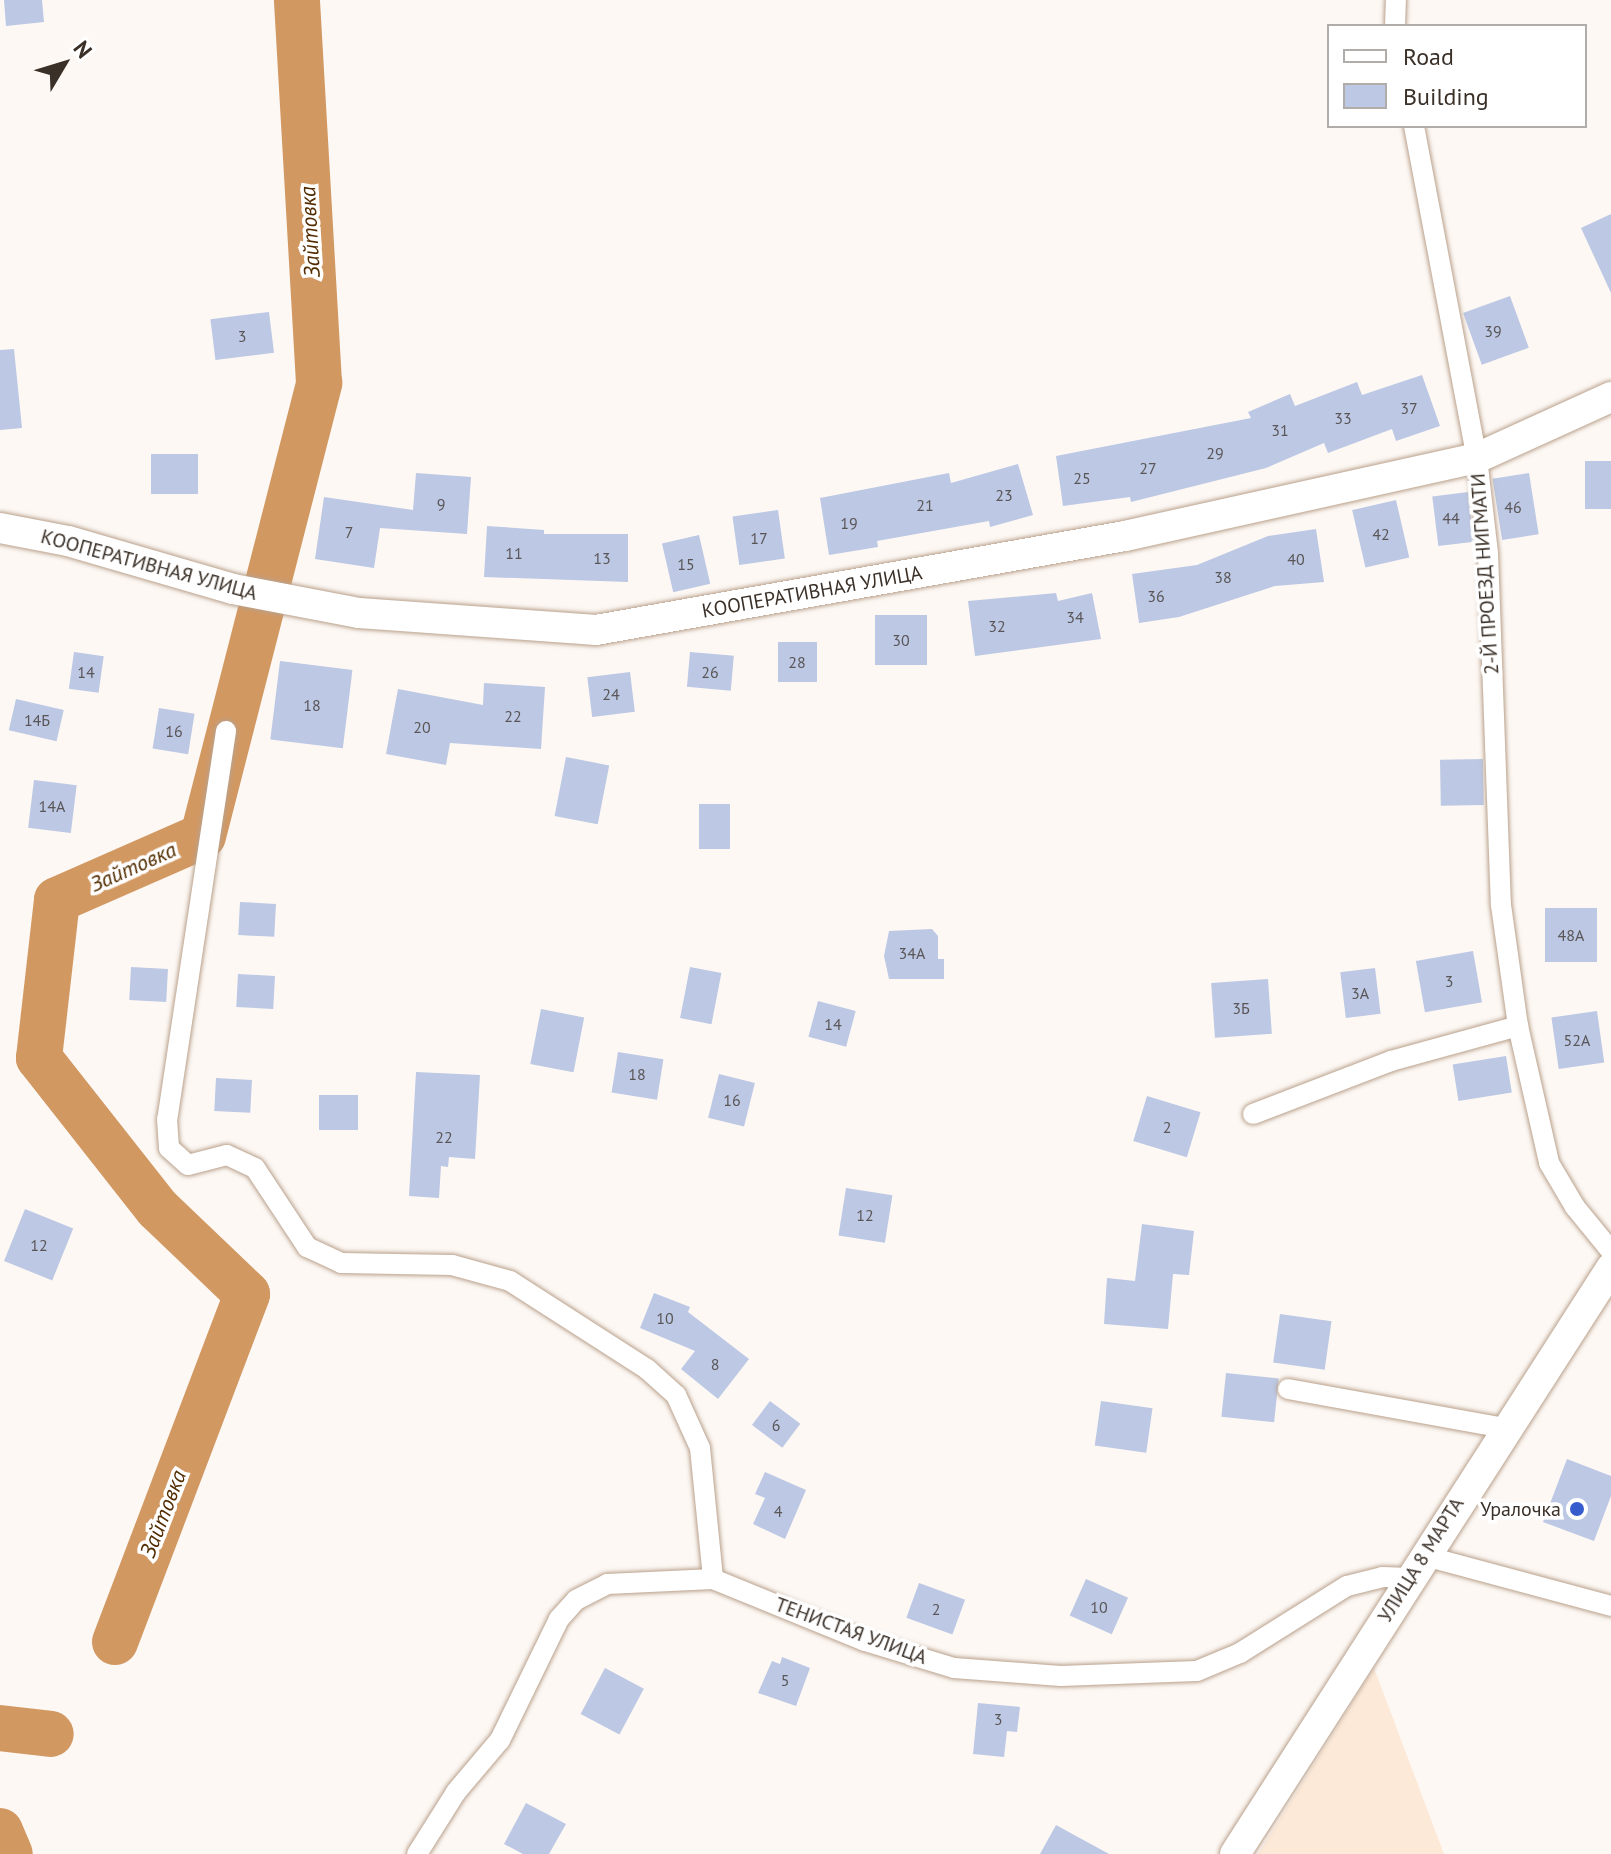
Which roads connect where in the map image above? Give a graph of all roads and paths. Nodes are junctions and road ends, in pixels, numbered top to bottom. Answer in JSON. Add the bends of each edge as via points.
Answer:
{"nodes":[{"id":1,"x":1396,"y":0,"type":"edge"},
{"id":2,"x":1395,"y":24,"type":"edge"},
{"id":3,"x":1414,"y":128,"type":"edge"},
{"id":4,"x":1611,"y":397,"type":"edge"},
{"id":5,"x":1477,"y":458,"type":"junction"},
{"id":6,"x":0,"y":528,"type":"edge"},
{"id":7,"x":226,"y":731,"type":"dead end"},
{"id":8,"x":1518,"y":1026,"type":"junction"},
{"id":9,"x":1253,"y":1114,"type":"dead end"},
{"id":10,"x":1611,"y":1251,"type":"edge"},
{"id":11,"x":1611,"y":1268,"type":"edge"},
{"id":12,"x":1288,"y":1389,"type":"dead end"},
{"id":13,"x":1504,"y":1428,"type":"junction"},
{"id":14,"x":1418,"y":1567,"type":"junction"},
{"id":15,"x":713,"y":1579,"type":"junction"},
{"id":16,"x":1611,"y":1606,"type":"edge"},
{"id":17,"x":417,"y":1854,"type":"edge"},
{"id":18,"x":1235,"y":1854,"type":"edge"}],
"edges":[{"from":1,"to":2,"type":"street"},
{"from":3,"to":5,"type":"street","name":"2-Й ПРОЕЗД НИГМАТИ"},
{"from":4,"to":5,"type":"main road","name":"КООПЕРАТИВНАЯ УЛИЦА"},
{"from":5,"to":6,"type":"main road","name":"КООПЕРАТИВНАЯ УЛИЦА","via":[[1125,536],[596,630],[359,613],[233,589],[68,541]]},
{"from":5,"to":8,"type":"street","name":"2-Й ПРОЕЗД НИГМАТИ","via":[[1488,553],[1501,905]]},
{"from":7,"to":15,"type":"street","via":[[167,1119],[169,1148],[188,1165],[227,1155],[255,1168],[307,1247],[330,1258],[375,1267],[452,1265],[510,1281],[647,1369],[676,1395],[700,1448]]},
{"from":8,"to":9,"type":"street","via":[[1391,1061]]},
{"from":8,"to":10,"type":"street","name":"2-Й ПРОЕЗД НИГМАТИ","via":[[1549,1163],[1575,1207]]},
{"from":11,"to":13,"type":"main road","name":"УЛИЦА 8 МАРТА"},
{"from":12,"to":13,"type":"street"},
{"from":13,"to":14,"type":"main road","name":"УЛИЦА 8 МАРТА"},
{"from":14,"to":15,"type":"street","name":"ТЕНИСТАЯ УЛИЦА","via":[[1347,1586],[1240,1653],[1197,1671],[1061,1676],[954,1668],[865,1641]]},
{"from":14,"to":16,"type":"street"},
{"from":14,"to":18,"type":"main road","name":"УЛИЦА 8 МАРТА"},
{"from":15,"to":17,"type":"street","name":"ТЕНИСТАЯ УЛИЦА","via":[[607,1584],[576,1600],[559,1619],[500,1740],[456,1792]]}]}
